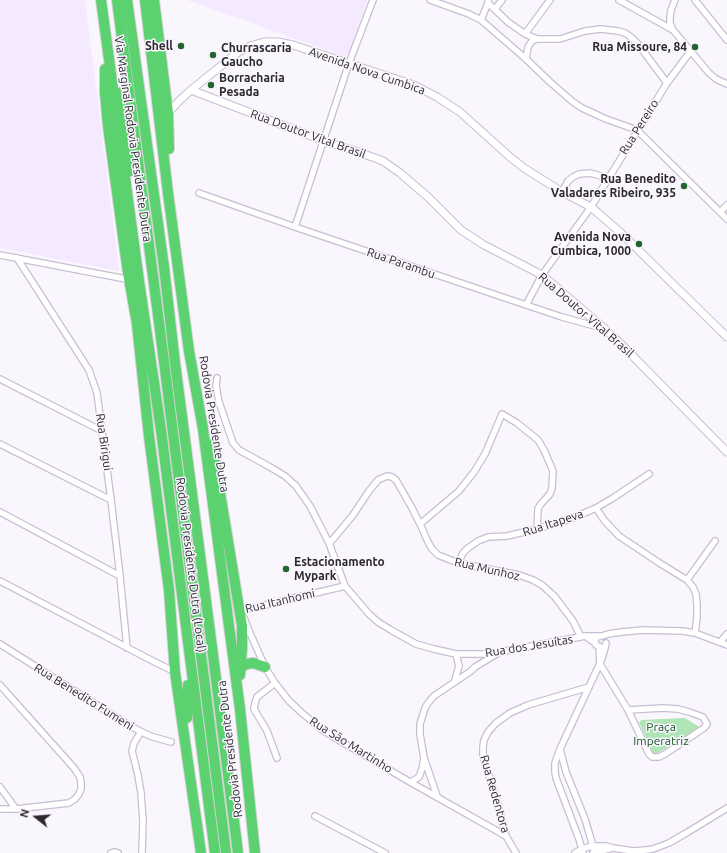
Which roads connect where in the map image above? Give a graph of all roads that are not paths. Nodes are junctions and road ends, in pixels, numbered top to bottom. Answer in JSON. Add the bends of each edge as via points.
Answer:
{"nodes":[{"id":1,"x":101,"y":0,"type":"edge"},
{"id":2,"x":113,"y":0,"type":"edge"},
{"id":3,"x":116,"y":0,"type":"edge"},
{"id":4,"x":127,"y":0,"type":"edge"},
{"id":5,"x":145,"y":0,"type":"edge"},
{"id":6,"x":154,"y":0,"type":"edge"},
{"id":7,"x":373,"y":0,"type":"edge"},
{"id":8,"x":430,"y":0,"type":"edge"},
{"id":9,"x":502,"y":0,"type":"edge"},
{"id":10,"x":550,"y":0,"type":"edge"},
{"id":11,"x":619,"y":0,"type":"edge"},
{"id":12,"x":667,"y":0,"type":"edge"},
{"id":13,"x":695,"y":0,"type":"edge"},
{"id":14,"x":488,"y":1,"type":"edge"},
{"id":15,"x":674,"y":2,"type":"edge"},
{"id":16,"x":495,"y":9,"type":"junction"},
{"id":17,"x":481,"y":20,"type":"junction"},
{"id":18,"x":673,"y":30,"type":"junction"},
{"id":19,"x":525,"y":34,"type":"junction"},
{"id":20,"x":537,"y":39,"type":"junction"},
{"id":21,"x":727,"y":40,"type":"edge"},
{"id":22,"x":107,"y":45,"type":"junction"},
{"id":23,"x":690,"y":52,"type":"junction"},
{"id":24,"x":526,"y":59,"type":"junction"},
{"id":25,"x":350,"y":63,"type":"junction"},
{"id":26,"x":666,"y":83,"type":"junction"},
{"id":27,"x":727,"y":84,"type":"edge"},
{"id":28,"x":191,"y":90,"type":"junction"},
{"id":29,"x":166,"y":98,"type":"junction"},
{"id":30,"x":180,"y":100,"type":"junction"},
{"id":31,"x":168,"y":113,"type":"junction"},
{"id":32,"x":637,"y":130,"type":"junction"},
{"id":33,"x":324,"y":141,"type":"junction"},
{"id":34,"x":608,"y":178,"type":"junction"},
{"id":35,"x":562,"y":192,"type":"junction"},
{"id":36,"x":168,"y":193,"type":"junction"},
{"id":37,"x":199,"y":193,"type":"dead end"},
{"id":38,"x":727,"y":205,"type":"edge"},
{"id":39,"x":591,"y":207,"type":"junction"},
{"id":40,"x":720,"y":212,"type":"junction"},
{"id":41,"x":727,"y":219,"type":"edge"},
{"id":42,"x":295,"y":227,"type":"junction"},
{"id":43,"x":0,"y":255,"type":"edge"},
{"id":44,"x":17,"y":258,"type":"junction"},
{"id":45,"x":542,"y":275,"type":"junction"},
{"id":46,"x":126,"y":279,"type":"dead end"},
{"id":47,"x":138,"y":281,"type":"junction"},
{"id":48,"x":526,"y":305,"type":"junction"},
{"id":49,"x":604,"y":329,"type":"junction"},
{"id":50,"x":727,"y":337,"type":"edge"},
{"id":51,"x":189,"y":351,"type":"junction"},
{"id":52,"x":217,"y":378,"type":"dead end"},
{"id":53,"x":0,"y":379,"type":"edge"},
{"id":54,"x":102,"y":431,"type":"junction"},
{"id":55,"x":0,"y":444,"type":"edge"},
{"id":56,"x":727,"y":452,"type":"edge"},
{"id":57,"x":649,"y":474,"type":"dead end"},
{"id":58,"x":111,"y":500,"type":"junction"},
{"id":59,"x":596,"y":508,"type":"junction"},
{"id":60,"x":0,"y":512,"type":"edge"},
{"id":61,"x":420,"y":524,"type":"junction"},
{"id":62,"x":537,"y":529,"type":"junction"},
{"id":63,"x":715,"y":541,"type":"dead end"},
{"id":64,"x":329,"y":543,"type":"junction"},
{"id":65,"x":458,"y":563,"type":"junction"},
{"id":66,"x":120,"y":576,"type":"junction"},
{"id":67,"x":687,"y":580,"type":"junction"},
{"id":68,"x":0,"y":581,"type":"edge"},
{"id":69,"x":345,"y":586,"type":"junction"},
{"id":70,"x":241,"y":611,"type":"junction"},
{"id":71,"x":695,"y":633,"type":"junction"},
{"id":72,"x":727,"y":634,"type":"edge"},
{"id":73,"x":583,"y":637,"type":"junction"},
{"id":74,"x":603,"y":639,"type":"junction"},
{"id":75,"x":720,"y":642,"type":"junction"},
{"id":76,"x":0,"y":644,"type":"edge"},
{"id":77,"x":597,"y":645,"type":"junction"},
{"id":78,"x":727,"y":645,"type":"edge"},
{"id":79,"x":128,"y":648,"type":"junction"},
{"id":80,"x":500,"y":652,"type":"junction"},
{"id":81,"x":456,"y":654,"type":"junction"},
{"id":82,"x":475,"y":654,"type":"junction"},
{"id":83,"x":190,"y":663,"type":"junction"},
{"id":84,"x":600,"y":664,"type":"junction"},
{"id":85,"x":265,"y":667,"type":"junction"},
{"id":86,"x":475,"y":667,"type":"junction"},
{"id":87,"x":240,"y":670,"type":"junction"},
{"id":88,"x":175,"y":672,"type":"junction"},
{"id":89,"x":455,"y":681,"type":"junction"},
{"id":90,"x":276,"y":684,"type":"junction"},
{"id":91,"x":0,"y":685,"type":"edge"},
{"id":92,"x":589,"y":687,"type":"junction"},
{"id":93,"x":571,"y":692,"type":"junction"},
{"id":94,"x":582,"y":700,"type":"junction"},
{"id":95,"x":240,"y":709,"type":"junction"},
{"id":96,"x":628,"y":710,"type":"junction"},
{"id":97,"x":141,"y":732,"type":"junction"},
{"id":98,"x":171,"y":742,"type":"dead end"},
{"id":99,"x":560,"y":748,"type":"junction"},
{"id":100,"x":277,"y":758,"type":"dead end"},
{"id":101,"x":424,"y":758,"type":"junction"},
{"id":102,"x":410,"y":782,"type":"junction"},
{"id":103,"x":191,"y":786,"type":"junction"},
{"id":104,"x":0,"y":787,"type":"edge"},
{"id":105,"x":437,"y":796,"type":"junction"},
{"id":106,"x":727,"y":808,"type":"edge"},
{"id":107,"x":0,"y":809,"type":"edge"},
{"id":108,"x":16,"y":809,"type":"junction"},
{"id":109,"x":315,"y":816,"type":"dead end"},
{"id":110,"x":506,"y":836,"type":"junction"},
{"id":111,"x":592,"y":846,"type":"junction"},
{"id":112,"x":614,"y":848,"type":"junction"},
{"id":113,"x":582,"y":851,"type":"edge"},
{"id":114,"x":111,"y":853,"type":"edge"},
{"id":115,"x":118,"y":853,"type":"edge"},
{"id":116,"x":142,"y":853,"type":"edge"},
{"id":117,"x":201,"y":853,"type":"edge"},
{"id":118,"x":215,"y":853,"type":"edge"},
{"id":119,"x":226,"y":853,"type":"edge"},
{"id":120,"x":238,"y":853,"type":"edge"},
{"id":121,"x":255,"y":853,"type":"edge"},
{"id":122,"x":386,"y":853,"type":"edge"},
{"id":123,"x":516,"y":853,"type":"edge"},
{"id":124,"x":575,"y":853,"type":"edge"},
{"id":125,"x":594,"y":853,"type":"edge"}],
"edges":[{"from":1,"to":22,"type":"highway","name":"Via Marginal Rodovia Presidente Dutra"},
{"from":2,"to":47,"type":"highway","via":[[141,258]]},
{"from":3,"to":119,"type":"highway","name":"Rodovia Presidente Dutra"},
{"from":4,"to":120,"type":"highway","name":"Rodovia Presidente Dutra","via":[[164,267]]},
{"from":5,"to":36,"type":"highway","name":"Rodovia Presidente Dutra"},
{"from":6,"to":29,"type":"highway"},
{"from":7,"to":25,"type":"street"},
{"from":8,"to":17,"type":"street"},
{"from":9,"to":16,"type":"street"},
{"from":10,"to":19,"type":"street"},
{"from":11,"to":18,"type":"street"},
{"from":12,"to":15,"type":"street"},
{"from":13,"to":21,"type":"street"},
{"from":14,"to":16,"type":"street"},
{"from":14,"to":17,"type":"street"},
{"from":15,"to":18,"type":"street","via":[[670,17]]},
{"from":16,"to":19,"type":"street"},
{"from":17,"to":24,"type":"street"},
{"from":18,"to":23,"type":"street"},
{"from":19,"to":20,"type":"street"},
{"from":20,"to":24,"type":"street","via":[[528,47]]},
{"from":20,"to":26,"type":"street","via":[[560,39],[594,29],[618,30],[638,44]]},
{"from":22,"to":47,"type":"highway","name":"Via Marginal Rodovia Presidente Dutra"},
{"from":22,"to":88,"type":"highway","via":[[105,92],[108,126],[169,590]]},
{"from":23,"to":26,"type":"street","name":"Rua Pereiro"},
{"from":23,"to":27,"type":"street","via":[[716,79]]},
{"from":24,"to":32,"type":"street","via":[[582,108]]},
{"from":25,"to":28,"type":"street","name":"Avenida Nova Cumbica","via":[[293,45],[264,42],[237,53]]},
{"from":25,"to":33,"type":"street"},
{"from":25,"to":35,"type":"street","name":"Avenida Nova Cumbica","via":[[414,85],[437,97],[460,112],[524,168]]},
{"from":26,"to":32,"type":"street","name":"Rua Pereiro"},
{"from":28,"to":30,"type":"street"},
{"from":28,"to":33,"type":"street","name":"Rua Doutor Vital Brasil"},
{"from":29,"to":30,"type":"street"},
{"from":29,"to":31,"type":"highway"},
{"from":30,"to":31,"type":"street"},
{"from":31,"to":36,"type":"highway","via":[[171,185]]},
{"from":32,"to":34,"type":"street","name":"Rua Pereiro"},
{"from":32,"to":40,"type":"street"},
{"from":33,"to":42,"type":"street"},
{"from":33,"to":45,"type":"street","name":"Rua Doutor Vital Brasil","via":[[382,161],[428,197],[466,234]]},
{"from":34,"to":35,"type":"street","via":[[590,173],[579,174],[568,181]]},
{"from":34,"to":39,"type":"street","name":"Rua Pereiro"},
{"from":35,"to":39,"type":"street","name":"Avenida Nova Cumbica"},
{"from":36,"to":51,"type":"highway","name":"Rodovia Presidente Dutra"},
{"from":37,"to":42,"type":"street","name":"Rua Parambu"},
{"from":38,"to":40,"type":"street"},
{"from":39,"to":45,"type":"street","name":"Rua Pereiro"},
{"from":39,"to":50,"type":"street","name":"Avenida Nova Cumbica"},
{"from":40,"to":41,"type":"street"},
{"from":42,"to":48,"type":"street","name":"Rua Parambu"},
{"from":43,"to":44,"type":"street"},
{"from":44,"to":46,"type":"street"},
{"from":44,"to":54,"type":"street","name":"Rua Birigui","via":[[89,370],[97,393]]},
{"from":45,"to":48,"type":"street","name":"Rua Pereiro"},
{"from":45,"to":49,"type":"street","name":"Rua Doutor Vital Brasil"},
{"from":47,"to":83,"type":"highway","name":"Rodovia Presidente Dutra (Local)","via":[[161,430]]},
{"from":48,"to":49,"type":"street","name":"Rua Parambu"},
{"from":49,"to":56,"type":"street","name":"Rua Doutor Vital Brasil"},
{"from":51,"to":70,"type":"highway","via":[[198,369]]},
{"from":51,"to":95,"type":"highway","name":"Rodovia Presidente Dutra","via":[[203,429]]},
{"from":52,"to":64,"type":"street","name":"Rua dos Jesuítas","via":[[219,402],[233,443],[239,450],[285,476],[296,486],[310,506]]},
{"from":53,"to":54,"type":"street"},
{"from":54,"to":58,"type":"street","name":"Rua Birigui"},
{"from":55,"to":58,"type":"street"},
{"from":57,"to":59,"type":"street","name":"Rua Itapeva"},
{"from":58,"to":66,"type":"street","name":"Rua Birigui"},
{"from":59,"to":62,"type":"street","name":"Rua Itapeva"},
{"from":59,"to":67,"type":"street","via":[[619,536]]},
{"from":60,"to":66,"type":"street"},
{"from":61,"to":62,"type":"street","via":[[459,491],[474,472],[485,454],[502,414],[538,440],[553,471],[552,491],[538,509]]},
{"from":61,"to":64,"type":"street","name":"Rua Munhoz","via":[[396,480],[387,476],[378,480]]},
{"from":61,"to":65,"type":"street","name":"Rua Munhoz","via":[[432,549],[438,555]]},
{"from":62,"to":65,"type":"street","name":"Rua Itapeva","via":[[482,539],[468,548]]},
{"from":63,"to":67,"type":"street"},
{"from":64,"to":69,"type":"street","name":"Rua dos Jesuítas"},
{"from":65,"to":73,"type":"street","name":"Rua Munhoz","via":[[533,580],[556,597]]},
{"from":66,"to":79,"type":"street","name":"Rua Birigui"},
{"from":67,"to":71,"type":"street","via":[[696,594]]},
{"from":68,"to":79,"type":"street"},
{"from":69,"to":70,"type":"street","name":"Rua Itanhomi"},
{"from":69,"to":81,"type":"street","name":"Rua dos Jesuítas","via":[[369,614],[391,630],[416,644]]},
{"from":70,"to":85,"type":"street","name":"Rua São Martinho"},
{"from":70,"to":87,"type":"highway"},
{"from":71,"to":74,"type":"street","name":"Rua dos Jesuítas","via":[[643,630],[622,632]]},
{"from":71,"to":75,"type":"street","name":"Rua dos Jesuítas"},
{"from":72,"to":75,"type":"street"},
{"from":73,"to":74,"type":"street","name":"Rua dos Jesuítas","via":[[594,636]]},
{"from":73,"to":77,"type":"street","name":"Rua dos Jesuítas"},
{"from":73,"to":80,"type":"street","name":"Rua dos Jesuítas"},
{"from":74,"to":77,"type":"street","via":[[595,640]]},
{"from":74,"to":77,"type":"street","via":[[604,646]]},
{"from":74,"to":84,"type":"street","via":[[605,648]]},
{"from":75,"to":78,"type":"street","name":"Rua dos Jesuítas"},
{"from":76,"to":97,"type":"street","name":"Rua Benedito Fumeni"},
{"from":77,"to":84,"type":"street"},
{"from":79,"to":88,"type":"street"},
{"from":80,"to":82,"type":"street","name":"Rua dos Jesuítas"},
{"from":80,"to":86,"type":"street"},
{"from":81,"to":82,"type":"street","name":"Rua dos Jesuítas"},
{"from":81,"to":89,"type":"street","via":[[459,666]]},
{"from":82,"to":86,"type":"street"},
{"from":83,"to":103,"type":"highway","via":[[187,708]]},
{"from":83,"to":118,"type":"highway","name":"Rodovia Presidente Dutra (Local)"},
{"from":84,"to":92,"type":"street"},
{"from":84,"to":96,"type":"street"},
{"from":85,"to":87,"type":"highway","via":[[252,663],[242,666]]},
{"from":85,"to":90,"type":"street","name":"Rua São Martinho"},
{"from":86,"to":89,"type":"street"},
{"from":87,"to":95,"type":"highway"},
{"from":88,"to":103,"type":"highway"},
{"from":89,"to":101,"type":"street","via":[[434,696],[425,708],[420,724]]},
{"from":90,"to":100,"type":"street","via":[[257,697],[254,709]]},
{"from":90,"to":102,"type":"street","name":"Rua São Martinho","via":[[289,701],[321,728]]},
{"from":91,"to":108,"type":"street","via":[[74,768],[81,783],[79,794],[69,802]]},
{"from":92,"to":93,"type":"street","name":"Rua Redentora"},
{"from":92,"to":94,"type":"street"},
{"from":93,"to":94,"type":"street"},
{"from":93,"to":110,"type":"street","name":"Rua Redentora","via":[[510,713],[496,723],[484,740],[483,756]]},
{"from":94,"to":99,"type":"street"},
{"from":95,"to":121,"type":"highway","name":"Rodovia Presidente Dutra"},
{"from":96,"to":96,"type":"street","via":[[663,708],[690,712],[703,717],[707,724],[665,754],[655,758],[649,754]]},
{"from":97,"to":98,"type":"street","name":"Rua Benedito Fumeni"},
{"from":97,"to":116,"type":"street","via":[[132,751],[141,793]]},
{"from":99,"to":111,"type":"street"},
{"from":99,"to":113,"type":"street","via":[[555,763],[556,778]]},
{"from":101,"to":102,"type":"street","via":[[419,777]]},
{"from":101,"to":105,"type":"street"},
{"from":102,"to":105,"type":"street","name":"Rua São Martinho"},
{"from":103,"to":117,"type":"highway"},
{"from":104,"to":108,"type":"street"},
{"from":105,"to":110,"type":"street","name":"Rua São Martinho"},
{"from":106,"to":112,"type":"street","via":[[658,847],[633,851]]},
{"from":107,"to":108,"type":"street"},
{"from":109,"to":122,"type":"street"},
{"from":110,"to":123,"type":"street","name":"Rua Redentora"},
{"from":111,"to":112,"type":"street"},
{"from":111,"to":113,"type":"street"},
{"from":111,"to":125,"type":"street"},
{"from":112,"to":125,"type":"street"},
{"from":113,"to":124,"type":"street"},
{"from":114,"to":115,"type":"street"}]}
